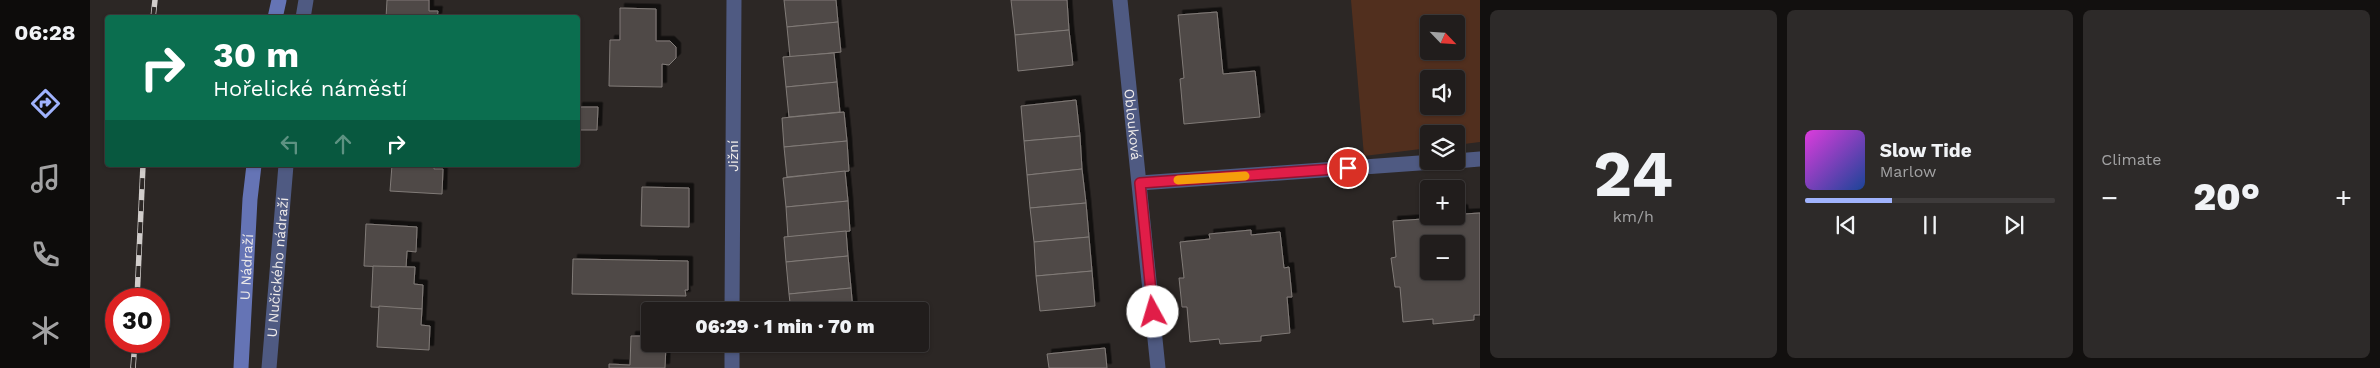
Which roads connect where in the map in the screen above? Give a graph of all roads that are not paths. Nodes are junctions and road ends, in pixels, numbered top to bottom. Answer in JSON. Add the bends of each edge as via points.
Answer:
{"nodes":[{"id":1,"x":278,"y":0,"type":"edge"},
{"id":2,"x":306,"y":0,"type":"edge"},
{"id":3,"x":734,"y":0,"type":"edge"},
{"id":4,"x":1120,"y":0,"type":"edge"},
{"id":5,"x":276,"y":15,"type":"edge"},
{"id":6,"x":304,"y":15,"type":"edge"},
{"id":7,"x":1480,"y":159,"type":"edge"},
{"id":8,"x":1465,"y":160,"type":"edge"},
{"id":9,"x":1420,"y":163,"type":"edge"},
{"id":10,"x":254,"y":167,"type":"edge"},
{"id":11,"x":286,"y":167,"type":"edge"},
{"id":12,"x":1140,"y":183,"type":"junction"},
{"id":13,"x":732,"y":302,"type":"edge"},
{"id":14,"x":732,"y":352,"type":"edge"},
{"id":15,"x":241,"y":368,"type":"edge"},
{"id":16,"x":269,"y":368,"type":"edge"},
{"id":17,"x":732,"y":368,"type":"edge"},
{"id":18,"x":1158,"y":368,"type":"edge"}],
"edges":[{"from":1,"to":5,"type":"street"},
{"from":2,"to":6,"type":"street"},
{"from":3,"to":13,"type":"street","name":"Jižní"},
{"from":4,"to":12,"type":"street","name":"Oblouková"},
{"from":7,"to":8,"type":"street"},
{"from":9,"to":12,"type":"street"},
{"from":10,"to":15,"type":"street","name":"U Nádraží"},
{"from":11,"to":16,"type":"street","name":"U Nučického nádraží"},
{"from":12,"to":18,"type":"street","name":"Oblouková"},
{"from":14,"to":17,"type":"street"}]}
